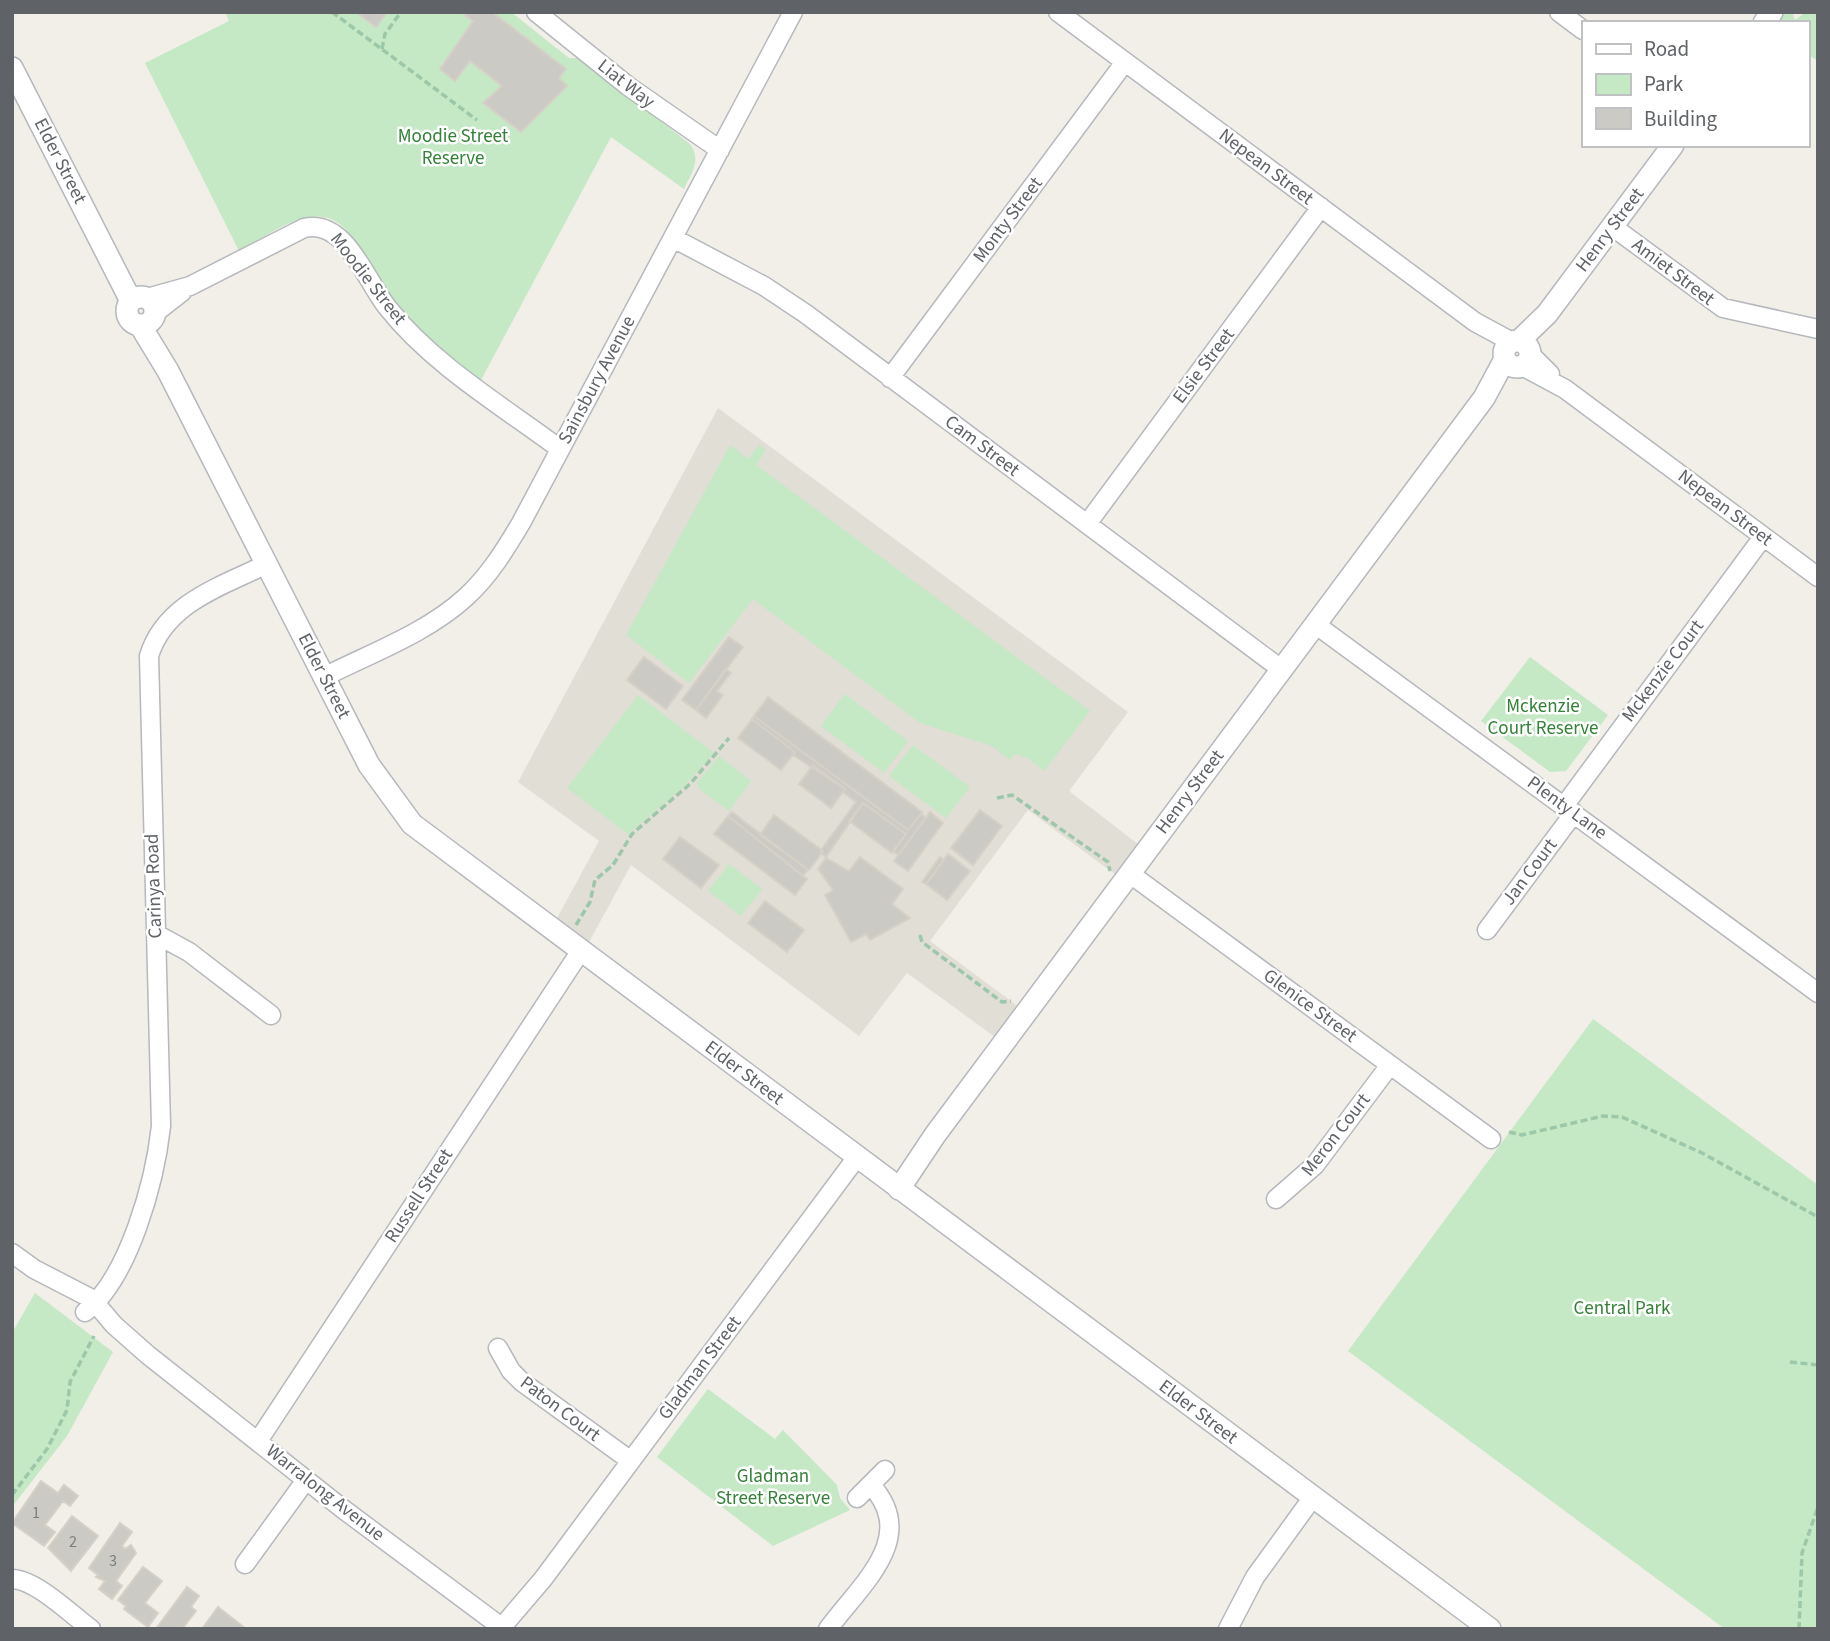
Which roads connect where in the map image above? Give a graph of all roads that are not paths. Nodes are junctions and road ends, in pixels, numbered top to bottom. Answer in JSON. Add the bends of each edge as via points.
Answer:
{"nodes":[{"id":1,"x":536,"y":12,"type":"edge"},
{"id":2,"x":793,"y":12,"type":"edge"},
{"id":3,"x":1559,"y":12,"type":"edge"},
{"id":4,"x":1063,"y":14,"type":"edge"},
{"id":5,"x":1582,"y":29,"type":"edge"},
{"id":6,"x":1125,"y":62,"type":"junction"},
{"id":7,"x":12,"y":68,"type":"edge"},
{"id":8,"x":1672,"y":147,"type":"edge"},
{"id":9,"x":720,"y":150,"type":"junction"},
{"id":10,"x":1321,"y":208,"type":"junction"},
{"id":11,"x":1613,"y":227,"type":"junction"},
{"id":12,"x":673,"y":238,"type":"junction"},
{"id":13,"x":145,"y":309,"type":"junction"},
{"id":14,"x":1818,"y":329,"type":"edge"},
{"id":15,"x":1517,"y":354,"type":"junction"},
{"id":16,"x":890,"y":378,"type":"junction"},
{"id":17,"x":560,"y":449,"type":"junction"},
{"id":18,"x":1087,"y":524,"type":"junction"},
{"id":19,"x":1763,"y":537,"type":"junction"},
{"id":20,"x":267,"y":564,"type":"junction"},
{"id":21,"x":1818,"y":577,"type":"edge"},
{"id":22,"x":1315,"y":624,"type":"junction"},
{"id":23,"x":1281,"y":669,"type":"junction"},
{"id":24,"x":324,"y":677,"type":"junction"},
{"id":25,"x":1569,"y":810,"type":"junction"},
{"id":26,"x":1120,"y":874,"type":"junction"},
{"id":27,"x":1487,"y":930,"type":"dead end"},
{"id":28,"x":156,"y":934,"type":"junction"},
{"id":29,"x":580,"y":952,"type":"junction"},
{"id":30,"x":1818,"y":993,"type":"edge"},
{"id":31,"x":271,"y":1015,"type":"dead end"},
{"id":32,"x":1390,"y":1065,"type":"junction"},
{"id":33,"x":1491,"y":1139,"type":"dead end"},
{"id":34,"x":857,"y":1157,"type":"junction"},
{"id":35,"x":899,"y":1189,"type":"junction"},
{"id":36,"x":1276,"y":1199,"type":"dead end"},
{"id":37,"x":12,"y":1253,"type":"edge"},
{"id":38,"x":91,"y":1305,"type":"junction"},
{"id":39,"x":498,"y":1348,"type":"dead end"},
{"id":40,"x":258,"y":1441,"type":"junction"},
{"id":41,"x":631,"y":1461,"type":"junction"},
{"id":42,"x":884,"y":1470,"type":"dead end"},
{"id":43,"x":306,"y":1480,"type":"junction"},
{"id":44,"x":871,"y":1485,"type":"junction"},
{"id":45,"x":857,"y":1497,"type":"dead end"},
{"id":46,"x":1313,"y":1497,"type":"junction"},
{"id":47,"x":245,"y":1564,"type":"dead end"},
{"id":48,"x":13,"y":1579,"type":"edge"},
{"id":49,"x":506,"y":1628,"type":"edge"},
{"id":50,"x":91,"y":1629,"type":"edge"},
{"id":51,"x":828,"y":1629,"type":"edge"},
{"id":52,"x":1228,"y":1629,"type":"edge"},
{"id":53,"x":1490,"y":1629,"type":"edge"}],
"edges":[{"from":1,"to":9,"type":"street","name":"Liat Way","via":[[628,86]]},
{"from":2,"to":9,"type":"street","name":"Sainsbury Avenue"},
{"from":3,"to":5,"type":"street"},
{"from":4,"to":6,"type":"street","name":"Nepean Street"},
{"from":6,"to":10,"type":"street","name":"Nepean Street"},
{"from":6,"to":16,"type":"street","name":"Monty Street"},
{"from":7,"to":13,"type":"street","name":"Elder Street","via":[[108,254]]},
{"from":8,"to":11,"type":"street","name":"Henry Street"},
{"from":9,"to":12,"type":"street","name":"Sainsbury Avenue"},
{"from":10,"to":15,"type":"street","name":"Nepean Street"},
{"from":10,"to":18,"type":"street","name":"Elsie Street"},
{"from":11,"to":14,"type":"street","name":"Amiet Street","via":[[1723,308]]},
{"from":11,"to":15,"type":"street","name":"Henry Street"},
{"from":12,"to":16,"type":"street","name":"Cam Street","via":[[786,301]]},
{"from":12,"to":17,"type":"street","name":"Sainsbury Avenue"},
{"from":13,"to":17,"type":"street","name":"Moodie Street","via":[[304,228],[328,228],[342,239],[409,332]]},
{"from":13,"to":20,"type":"street","name":"Elder Street","via":[[168,370]]},
{"from":15,"to":19,"type":"street","name":"Nepean Street"},
{"from":15,"to":22,"type":"street","name":"Henry Street"},
{"from":16,"to":18,"type":"street","name":"Cam Street"},
{"from":17,"to":24,"type":"street","name":"Sainsbury Avenue","via":[[506,548],[466,597],[424,626]]},
{"from":18,"to":23,"type":"street","name":"Cam Street"},
{"from":19,"to":21,"type":"street","name":"Nepean Street"},
{"from":19,"to":25,"type":"street","name":"Mckenzie Court"},
{"from":20,"to":24,"type":"street","name":"Elder Street"},
{"from":20,"to":28,"type":"street","name":"Carinya Road","via":[[177,612],[158,632],[149,656]]},
{"from":22,"to":23,"type":"street","name":"Henry Street"},
{"from":22,"to":25,"type":"street","name":"Plenty Lane"},
{"from":23,"to":26,"type":"street","name":"Henry Street"},
{"from":24,"to":29,"type":"street","name":"Elder Street","via":[[369,765],[401,812],[436,845]]},
{"from":25,"to":27,"type":"street","name":"Jan Court"},
{"from":25,"to":30,"type":"street","name":"Plenty Lane"},
{"from":26,"to":32,"type":"street","name":"Glenice Street"},
{"from":26,"to":35,"type":"street","name":"Henry Street"},
{"from":28,"to":31,"type":"street","via":[[189,952]]},
{"from":28,"to":38,"type":"street","name":"Carinya Road","via":[[162,1100],[158,1149],[147,1200],[119,1265]]},
{"from":29,"to":34,"type":"street","name":"Elder Street"},
{"from":29,"to":40,"type":"street","name":"Russell Street"},
{"from":32,"to":33,"type":"street","name":"Glenice Street"},
{"from":32,"to":36,"type":"street","name":"Meron Court","via":[[1315,1165]]},
{"from":34,"to":35,"type":"street","name":"Elder Street"},
{"from":34,"to":41,"type":"street","name":"Gladman Street"},
{"from":35,"to":46,"type":"street","name":"Elder Street"},
{"from":37,"to":38,"type":"street","name":"Warralong Avenue","via":[[55,1291]]},
{"from":38,"to":40,"type":"street","name":"Warralong Avenue","via":[[119,1340],[148,1355]]},
{"from":39,"to":41,"type":"street","name":"Paton Court","via":[[522,1382]]},
{"from":40,"to":43,"type":"street","name":"Warralong Avenue"},
{"from":41,"to":49,"type":"street","name":"Gladman Street"},
{"from":42,"to":44,"type":"street"},
{"from":43,"to":47,"type":"street"},
{"from":43,"to":49,"type":"street","name":"Warralong Avenue"},
{"from":44,"to":45,"type":"street"},
{"from":44,"to":51,"type":"street","via":[[889,1511],[891,1534],[880,1559]]},
{"from":46,"to":52,"type":"street","via":[[1255,1577]]},
{"from":46,"to":53,"type":"street","name":"Elder Street"},
{"from":48,"to":50,"type":"street","via":[[34,1586]]}]}
